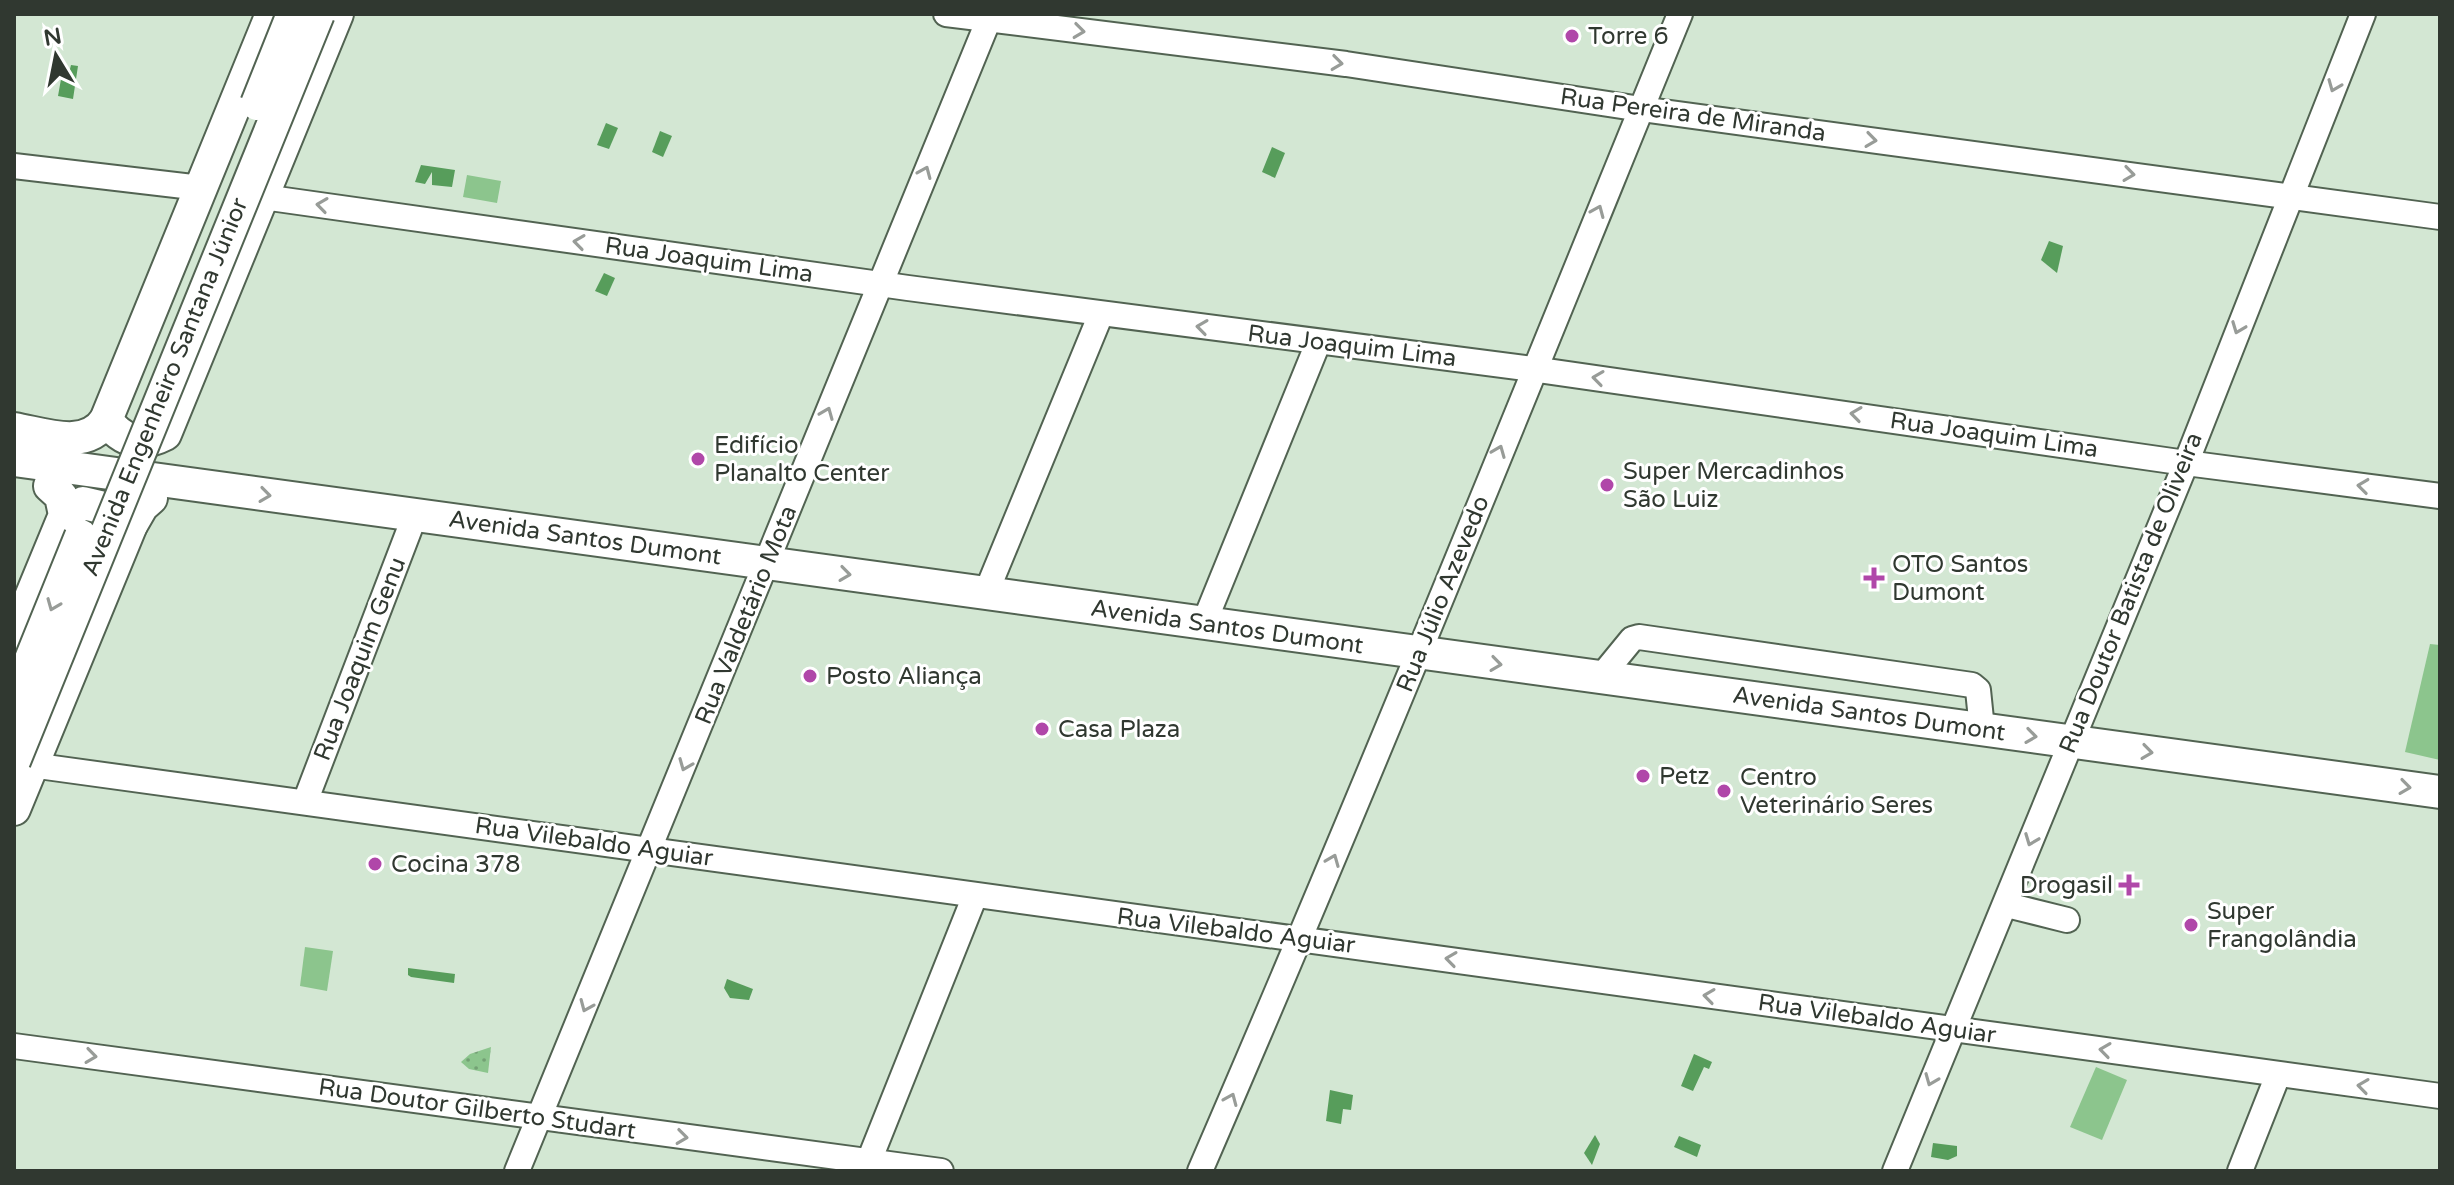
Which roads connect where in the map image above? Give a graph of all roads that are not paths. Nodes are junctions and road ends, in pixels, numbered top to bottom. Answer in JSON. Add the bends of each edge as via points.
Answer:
{"nodes":[{"id":1,"x":272,"y":14,"type":"edge"},
{"id":2,"x":293,"y":14,"type":"edge"},
{"id":3,"x":318,"y":14,"type":"edge"},
{"id":4,"x":337,"y":14,"type":"edge"},
{"id":5,"x":946,"y":14,"type":"edge"},
{"id":6,"x":1680,"y":14,"type":"edge"},
{"id":7,"x":2363,"y":14,"type":"edge"},
{"id":8,"x":990,"y":17,"type":"edge"},
{"id":9,"x":1641,"y":109,"type":"junction"},
{"id":10,"x":14,"y":166,"type":"edge"},
{"id":11,"x":201,"y":188,"type":"junction"},
{"id":12,"x":263,"y":197,"type":"junction"},
{"id":13,"x":2289,"y":197,"type":"junction"},
{"id":14,"x":2440,"y":217,"type":"edge"},
{"id":15,"x":878,"y":284,"type":"junction"},
{"id":16,"x":1101,"y":314,"type":"junction"},
{"id":17,"x":1318,"y":343,"type":"junction"},
{"id":18,"x":1532,"y":369,"type":"junction"},
{"id":19,"x":106,"y":420,"type":"junction"},
{"id":20,"x":14,"y":429,"type":"edge"},
{"id":21,"x":14,"y":460,"type":"edge"},
{"id":22,"x":2186,"y":463,"type":"junction"},
{"id":23,"x":14,"y":481,"type":"edge"},
{"id":24,"x":187,"y":484,"type":"junction"},
{"id":25,"x":50,"y":486,"type":"junction"},
{"id":26,"x":2440,"y":496,"type":"edge"},
{"id":27,"x":151,"y":498,"type":"junction"},
{"id":28,"x":65,"y":515,"type":"junction"},
{"id":29,"x":415,"y":515,"type":"junction"},
{"id":30,"x":131,"y":525,"type":"junction"},
{"id":31,"x":768,"y":563,"type":"junction"},
{"id":32,"x":986,"y":593,"type":"junction"},
{"id":33,"x":1204,"y":623,"type":"junction"},
{"id":34,"x":14,"y":638,"type":"edge"},
{"id":35,"x":1419,"y":654,"type":"junction"},
{"id":36,"x":1600,"y":678,"type":"junction"},
{"id":37,"x":14,"y":701,"type":"edge"},
{"id":38,"x":1982,"y":729,"type":"junction"},
{"id":39,"x":2070,"y":742,"type":"junction"},
{"id":40,"x":22,"y":763,"type":"edge"},
{"id":41,"x":2440,"y":792,"type":"edge"},
{"id":42,"x":305,"y":802,"type":"junction"},
{"id":43,"x":14,"y":809,"type":"edge"},
{"id":44,"x":651,"y":850,"type":"junction"},
{"id":45,"x":974,"y":898,"type":"junction"},
{"id":46,"x":2007,"y":905,"type":"junction"},
{"id":47,"x":2067,"y":920,"type":"dead end"},
{"id":48,"x":1301,"y":938,"type":"junction"},
{"id":49,"x":1951,"y":1030,"type":"junction"},
{"id":50,"x":14,"y":1046,"type":"edge"},
{"id":51,"x":2278,"y":1075,"type":"junction"},
{"id":52,"x":2440,"y":1096,"type":"edge"},
{"id":53,"x":539,"y":1118,"type":"junction"},
{"id":54,"x":869,"y":1161,"type":"junction"},
{"id":55,"x":517,"y":1171,"type":"edge"},
{"id":56,"x":941,"y":1171,"type":"edge"},
{"id":57,"x":1200,"y":1171,"type":"edge"},
{"id":58,"x":1895,"y":1171,"type":"edge"},
{"id":59,"x":2240,"y":1171,"type":"edge"}],
"edges":[{"from":1,"to":11,"type":"main road"},
{"from":2,"to":37,"type":"main road","name":"Avenida Engenheiro Santana Júnior","one_way":true,"bridge":true},
{"from":3,"to":40,"type":"main road","name":"Avenida Engenheiro Santana Júnior","bridge":true},
{"from":4,"to":12,"type":"main road"},
{"from":5,"to":8,"type":"street","name":"Rua Pereira de Miranda"},
{"from":6,"to":9,"type":"street","name":"Rua Júlio Azevedo"},
{"from":7,"to":13,"type":"street","name":"Rua Doutor Batista de Oliveira","one_way":true},
{"from":8,"to":9,"type":"street","name":"Rua Pereira de Miranda","one_way":true},
{"from":15,"to":8,"type":"street","name":"Rua Valdetário Mota","one_way":true},
{"from":9,"to":13,"type":"street","name":"Rua Pereira de Miranda","one_way":true},
{"from":18,"to":9,"type":"street","name":"Rua Júlio Azevedo","one_way":true},
{"from":10,"to":11,"type":"street"},
{"from":11,"to":19,"type":"main road"},
{"from":15,"to":12,"type":"street","name":"Rua Joaquim Lima","one_way":true},
{"from":12,"to":19,"type":"main road","via":[[165,434],[149,442],[132,442]]},
{"from":13,"to":14,"type":"street","name":"Rua Pereira de Miranda"},
{"from":13,"to":22,"type":"street","name":"Rua Doutor Batista de Oliveira","one_way":true},
{"from":15,"to":16,"type":"street","name":"Rua Joaquim Lima"},
{"from":31,"to":15,"type":"street","name":"Rua Valdetário Mota","one_way":true},
{"from":17,"to":16,"type":"street","name":"Rua Joaquim Lima","one_way":true},
{"from":16,"to":32,"type":"street"},
{"from":17,"to":18,"type":"street","name":"Rua Joaquim Lima"},
{"from":17,"to":33,"type":"street"},
{"from":22,"to":18,"type":"street","name":"Rua Joaquim Lima","one_way":true},
{"from":35,"to":18,"type":"street","name":"Rua Júlio Azevedo","one_way":true},
{"from":19,"to":20,"type":"main road","via":[[92,436],[80,439]]},
{"from":21,"to":24,"type":"main road","name":"Avenida Santos Dumont"},
{"from":26,"to":22,"type":"street","name":"Rua Joaquim Lima","one_way":true},
{"from":22,"to":39,"type":"street","name":"Rua Doutor Batista de Oliveira"},
{"from":23,"to":25,"type":"main road"},
{"from":24,"to":27,"type":"main road"},
{"from":24,"to":29,"type":"main road","name":"Avenida Santos Dumont","one_way":true},
{"from":25,"to":27,"type":"main road"},
{"from":25,"to":28,"type":"main road","via":[[61,496]]},
{"from":27,"to":30,"type":"main road"},
{"from":28,"to":30,"type":"main road","via":[[83,503],[126,513]]},
{"from":28,"to":34,"type":"main road"},
{"from":29,"to":31,"type":"main road","name":"Avenida Santos Dumont"},
{"from":29,"to":42,"type":"street","name":"Rua Joaquim Genu"},
{"from":30,"to":40,"type":"main road"},
{"from":31,"to":32,"type":"main road","name":"Avenida Santos Dumont","one_way":true},
{"from":31,"to":44,"type":"street","name":"Rua Valdetário Mota","one_way":true},
{"from":32,"to":33,"type":"main road","name":"Avenida Santos Dumont"},
{"from":33,"to":35,"type":"main road","name":"Avenida Santos Dumont"},
{"from":35,"to":36,"type":"main road","name":"Avenida Santos Dumont","one_way":true},
{"from":48,"to":35,"type":"street","name":"Rua Júlio Azevedo","one_way":true},
{"from":36,"to":38,"type":"main road","name":"Avenida Santos Dumont"},
{"from":36,"to":38,"type":"street","via":[[1639,637],[1972,685],[1978,690]]},
{"from":38,"to":39,"type":"main road","name":"Avenida Santos Dumont","one_way":true},
{"from":39,"to":41,"type":"main road","name":"Avenida Santos Dumont","one_way":true},
{"from":39,"to":46,"type":"street","name":"Rua Doutor Batista de Oliveira","one_way":true},
{"from":40,"to":42,"type":"street","name":"Rua Vilebaldo Aguiar"},
{"from":40,"to":43,"type":"main road"},
{"from":42,"to":44,"type":"street","name":"Rua Vilebaldo Aguiar"},
{"from":44,"to":45,"type":"street","name":"Rua Vilebaldo Aguiar"},
{"from":44,"to":53,"type":"street","name":"Rua Valdetário Mota","one_way":true},
{"from":45,"to":48,"type":"street","name":"Rua Vilebaldo Aguiar"},
{"from":45,"to":54,"type":"street"},
{"from":46,"to":47,"type":"street"},
{"from":46,"to":49,"type":"street","name":"Rua Doutor Batista de Oliveira"},
{"from":49,"to":48,"type":"street","name":"Rua Vilebaldo Aguiar","one_way":true},
{"from":57,"to":48,"type":"street","name":"Rua Júlio Azevedo","one_way":true},
{"from":51,"to":49,"type":"street","name":"Rua Vilebaldo Aguiar","one_way":true,"via":[[2050,1033]]},
{"from":49,"to":58,"type":"street","name":"Rua Doutor Batista de Oliveira","one_way":true},
{"from":50,"to":53,"type":"street","name":"Rua Doutor Gilberto Studart","one_way":true},
{"from":52,"to":51,"type":"street","name":"Rua Vilebaldo Aguiar","one_way":true},
{"from":51,"to":59,"type":"street"},
{"from":53,"to":54,"type":"street","name":"Rua Doutor Gilberto Studart","one_way":true},
{"from":53,"to":55,"type":"street","name":"Rua Valdetário Mota"},
{"from":54,"to":56,"type":"street","name":"Rua Doutor Gilberto Studart"}]}
